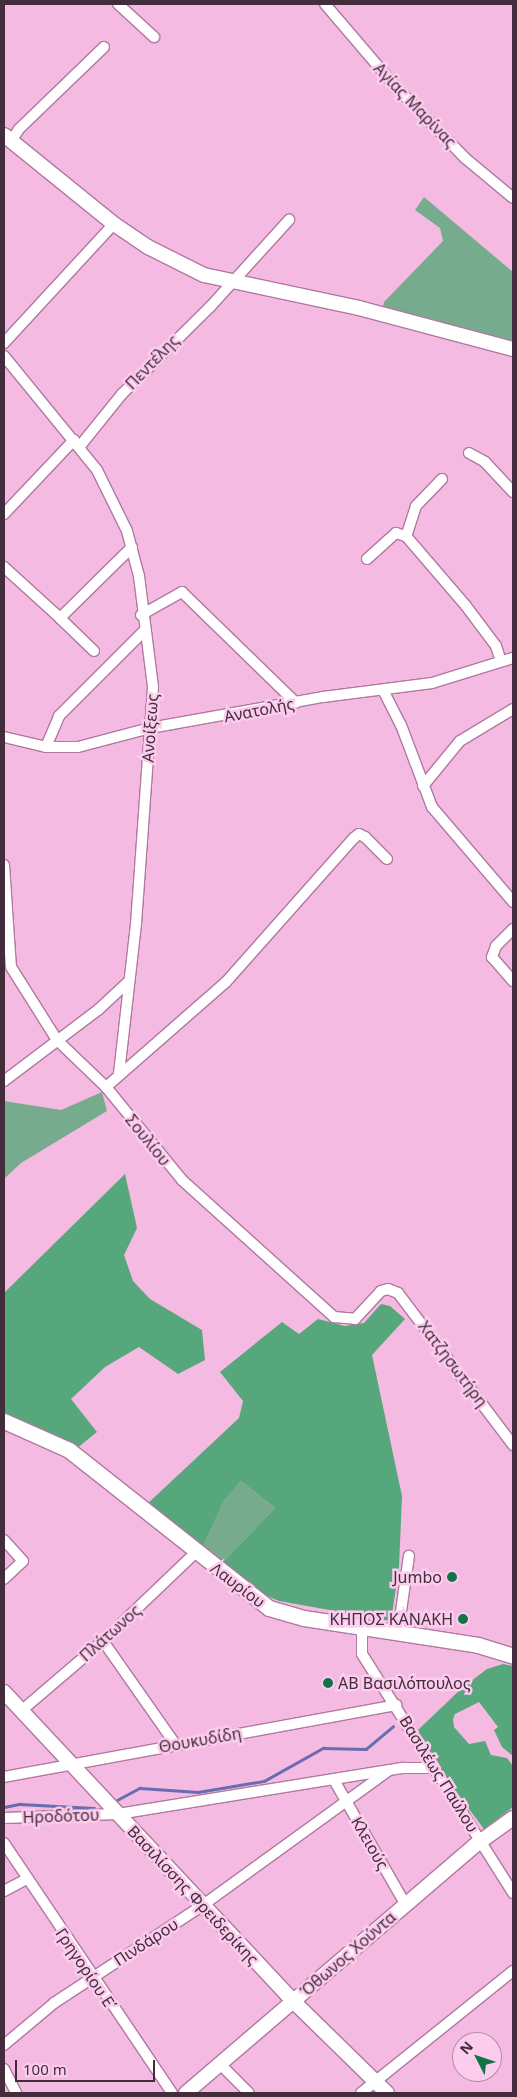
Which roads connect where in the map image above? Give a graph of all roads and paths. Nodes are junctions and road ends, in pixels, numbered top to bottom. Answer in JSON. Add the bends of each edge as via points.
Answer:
{"nodes":[{"id":1,"x":118,"y":4,"type":"edge"},
{"id":2,"x":325,"y":4,"type":"edge"},
{"id":3,"x":154,"y":37,"type":"dead end"},
{"id":4,"x":104,"y":46,"type":"dead end"},
{"id":5,"x":7,"y":138,"type":"edge"},
{"id":6,"x":513,"y":198,"type":"edge"},
{"id":7,"x":289,"y":220,"type":"dead end"},
{"id":8,"x":114,"y":224,"type":"junction"},
{"id":9,"x":229,"y":283,"type":"junction"},
{"id":10,"x":4,"y":343,"type":"edge"},
{"id":11,"x":513,"y":349,"type":"edge"},
{"id":12,"x":4,"y":356,"type":"edge"},
{"id":13,"x":77,"y":443,"type":"junction"},
{"id":14,"x":469,"y":453,"type":"dead end"},
{"id":15,"x":442,"y":479,"type":"dead end"},
{"id":16,"x":513,"y":492,"type":"edge"},
{"id":17,"x":4,"y":514,"type":"edge"},
{"id":18,"x":406,"y":536,"type":"junction"},
{"id":19,"x":132,"y":547,"type":"junction"},
{"id":20,"x":367,"y":559,"type":"dead end"},
{"id":21,"x":4,"y":567,"type":"edge"},
{"id":22,"x":141,"y":615,"type":"junction"},
{"id":23,"x":60,"y":618,"type":"junction"},
{"id":24,"x":144,"y":631,"type":"junction"},
{"id":25,"x":94,"y":651,"type":"dead end"},
{"id":26,"x":513,"y":658,"type":"edge"},
{"id":27,"x":501,"y":661,"type":"junction"},
{"id":28,"x":384,"y":692,"type":"junction"},
{"id":29,"x":296,"y":703,"type":"junction"},
{"id":30,"x":513,"y":709,"type":"edge"},
{"id":31,"x":150,"y":728,"type":"junction"},
{"id":32,"x":4,"y":737,"type":"edge"},
{"id":33,"x":46,"y":747,"type":"junction"},
{"id":34,"x":423,"y":786,"type":"junction"},
{"id":35,"x":387,"y":859,"type":"dead end"},
{"id":36,"x":4,"y":865,"type":"edge"},
{"id":37,"x":513,"y":902,"type":"edge"},
{"id":38,"x":513,"y":929,"type":"edge"},
{"id":39,"x":129,"y":981,"type":"junction"},
{"id":40,"x":513,"y":981,"type":"edge"},
{"id":41,"x":57,"y":1040,"type":"junction"},
{"id":42,"x":119,"y":1074,"type":"junction"},
{"id":43,"x":4,"y":1081,"type":"edge"},
{"id":44,"x":106,"y":1087,"type":"junction"},
{"id":45,"x":388,"y":1289,"type":"joint"},
{"id":46,"x":4,"y":1421,"type":"edge"},
{"id":47,"x":513,"y":1445,"type":"edge"},
{"id":48,"x":4,"y":1540,"type":"edge"},
{"id":49,"x":196,"y":1552,"type":"junction"},
{"id":50,"x":409,"y":1556,"type":"dead end"},
{"id":51,"x":4,"y":1579,"type":"edge"},
{"id":52,"x":362,"y":1626,"type":"junction"},
{"id":53,"x":398,"y":1632,"type":"junction"},
{"id":54,"x":103,"y":1642,"type":"junction"},
{"id":55,"x":513,"y":1656,"type":"edge"},
{"id":56,"x":4,"y":1692,"type":"edge"},
{"id":57,"x":396,"y":1705,"type":"junction"},
{"id":58,"x":21,"y":1711,"type":"junction"},
{"id":59,"x":175,"y":1744,"type":"junction"},
{"id":60,"x":69,"y":1762,"type":"junction"},
{"id":61,"x":434,"y":1768,"type":"junction"},
{"id":62,"x":388,"y":1771,"type":"junction"},
{"id":63,"x":4,"y":1777,"type":"edge"},
{"id":64,"x":334,"y":1780,"type":"junction"},
{"id":65,"x":346,"y":1802,"type":"junction"},
{"id":66,"x":118,"y":1814,"type":"junction"},
{"id":67,"x":4,"y":1818,"type":"edge"},
{"id":68,"x":513,"y":1818,"type":"edge"},
{"id":69,"x":481,"y":1841,"type":"junction"},
{"id":70,"x":4,"y":1843,"type":"edge"},
{"id":71,"x":27,"y":1879,"type":"junction"},
{"id":72,"x":4,"y":1891,"type":"edge"},
{"id":73,"x":513,"y":1894,"type":"edge"},
{"id":74,"x":203,"y":1905,"type":"junction"},
{"id":75,"x":406,"y":1905,"type":"junction"},
{"id":76,"x":513,"y":1971,"type":"edge"},
{"id":77,"x":92,"y":1978,"type":"junction"},
{"id":78,"x":293,"y":2001,"type":"junction"},
{"id":79,"x":4,"y":2045,"type":"edge"},
{"id":80,"x":219,"y":2064,"type":"junction"},
{"id":81,"x":4,"y":2069,"type":"edge"},
{"id":82,"x":376,"y":2082,"type":"junction"},
{"id":83,"x":16,"y":2093,"type":"edge"},
{"id":84,"x":172,"y":2093,"type":"edge"},
{"id":85,"x":186,"y":2093,"type":"edge"},
{"id":86,"x":249,"y":2093,"type":"edge"},
{"id":87,"x":361,"y":2093,"type":"edge"},
{"id":88,"x":387,"y":2093,"type":"edge"}],
"edges":[{"from":1,"to":3,"type":"street"},
{"from":2,"to":6,"type":"street","name":"Αγίας Μαρίνας","via":[[396,87],[465,158]]},
{"from":4,"to":5,"type":"street"},
{"from":5,"to":8,"type":"street"},
{"from":7,"to":9,"type":"street","name":"Πεντέλης"},
{"from":8,"to":9,"type":"street","via":[[181,265]]},
{"from":8,"to":10,"type":"street"},
{"from":9,"to":11,"type":"street","via":[[365,310]]},
{"from":9,"to":13,"type":"street","name":"Πεντέλης"},
{"from":12,"to":13,"type":"street","name":"Ανοίξεως"},
{"from":13,"to":17,"type":"street","name":"Πεντέλης"},
{"from":13,"to":19,"type":"street","name":"Ανοίξεως","via":[[106,486]]},
{"from":14,"to":16,"type":"street","via":[[485,462]]},
{"from":15,"to":18,"type":"street","via":[[416,506]]},
{"from":18,"to":20,"type":"street","via":[[396,533]]},
{"from":18,"to":27,"type":"street","via":[[481,626],[496,646]]},
{"from":19,"to":22,"type":"street","name":"Ανοίξεως"},
{"from":19,"to":23,"type":"street"},
{"from":21,"to":23,"type":"street"},
{"from":22,"to":24,"type":"street","name":"Ανοίξεως"},
{"from":22,"to":29,"type":"street","via":[[182,592]]},
{"from":23,"to":25,"type":"street"},
{"from":24,"to":31,"type":"street","name":"Ανοίξεως","via":[[152,678]]},
{"from":24,"to":33,"type":"street","via":[[59,716]]},
{"from":26,"to":27,"type":"street","name":"Ανατολής"},
{"from":27,"to":28,"type":"street","name":"Ανατολής","via":[[432,682]]},
{"from":28,"to":29,"type":"street","name":"Ανατολής"},
{"from":28,"to":34,"type":"street","via":[[402,725]]},
{"from":29,"to":31,"type":"street","name":"Ανατολής"},
{"from":30,"to":34,"type":"street","via":[[460,741]]},
{"from":31,"to":33,"type":"street","name":"Ανατολής","via":[[78,747]]},
{"from":31,"to":39,"type":"street","name":"Ανοίξεως"},
{"from":32,"to":33,"type":"street","name":"Ανατολής"},
{"from":34,"to":37,"type":"street","via":[[438,816]]},
{"from":35,"to":42,"type":"street","via":[[365,837],[359,834],[354,838],[226,982],[164,1040]]},
{"from":36,"to":41,"type":"street","name":"Σουλίου","via":[[11,967]]},
{"from":38,"to":40,"type":"street","via":[[496,946],[492,957]]},
{"from":39,"to":41,"type":"street"},
{"from":39,"to":42,"type":"street","name":"Ανοίξεως"},
{"from":41,"to":43,"type":"street"},
{"from":41,"to":44,"type":"street","name":"Σουλίου"},
{"from":42,"to":44,"type":"street"},
{"from":44,"to":45,"type":"street","name":"Σουλίου","via":[[182,1180],[334,1317],[355,1319],[376,1295]]},
{"from":45,"to":47,"type":"street","name":"Χατζησωτήρη","via":[[410,1306]]},
{"from":46,"to":49,"type":"main road","name":"Λαυρίου","via":[[69,1450]]},
{"from":48,"to":51,"type":"street","via":[[23,1561]]},
{"from":49,"to":52,"type":"main road","name":"Λαυρίου","via":[[252,1598],[275,1610]]},
{"from":49,"to":54,"type":"street","name":"Πλάτωνος"},
{"from":50,"to":53,"type":"street"},
{"from":52,"to":53,"type":"main road","name":"Λαυρίου"},
{"from":52,"to":57,"type":"street","name":"Βασιλέως Παύλου","via":[[362,1654]]},
{"from":53,"to":55,"type":"main road","name":"Λαυρίου","via":[[478,1645]]},
{"from":54,"to":58,"type":"street","name":"Πλάτωνος"},
{"from":54,"to":59,"type":"street"},
{"from":56,"to":58,"type":"street","name":"Βασιλίσσης Φρειδερίκης"},
{"from":57,"to":59,"type":"street","name":"Θουκυδίδη"},
{"from":57,"to":61,"type":"street","name":"Βασιλέως Παύλου"},
{"from":58,"to":60,"type":"street","name":"Βασιλίσσης Φρειδερίκης"},
{"from":59,"to":60,"type":"street","name":"Θουκυδίδη"},
{"from":60,"to":63,"type":"street","name":"Θουκυδίδη"},
{"from":60,"to":66,"type":"street","name":"Βασιλίσσης Φρειδερίκης"},
{"from":61,"to":62,"type":"street","name":"Ηροδότου"},
{"from":61,"to":69,"type":"street","name":"Βασιλέως Παύλου"},
{"from":62,"to":64,"type":"street","name":"Ηροδότου"},
{"from":62,"to":65,"type":"street","name":"Πινδάρου"},
{"from":64,"to":65,"type":"street","name":"Κλειούς"},
{"from":64,"to":66,"type":"street","name":"Ηροδότου"},
{"from":65,"to":74,"type":"street","name":"Πινδάρου"},
{"from":65,"to":75,"type":"street","name":"Κλειούς"},
{"from":66,"to":67,"type":"street","name":"Ηροδότου"},
{"from":66,"to":74,"type":"street","name":"Βασιλίσσης Φρειδερίκης"},
{"from":68,"to":69,"type":"street","name":"Όθωνος Χούντα"},
{"from":69,"to":73,"type":"street","name":"Βασιλέως Παύλου"},
{"from":69,"to":75,"type":"street","name":"Όθωνος Χούντα"},
{"from":70,"to":71,"type":"street","name":"Γρηγορίου Ε΄"},
{"from":71,"to":72,"type":"street"},
{"from":71,"to":77,"type":"street","name":"Γρηγορίου Ε΄"},
{"from":74,"to":77,"type":"street","name":"Πινδάρου"},
{"from":74,"to":78,"type":"street","name":"Βασιλίσσης Φρειδερίκης"},
{"from":75,"to":78,"type":"street","name":"Όθωνος Χούντα"},
{"from":76,"to":82,"type":"street"},
{"from":77,"to":79,"type":"street","name":"Πινδάρου"},
{"from":77,"to":84,"type":"street","name":"Γρηγορίου Ε΄"},
{"from":78,"to":80,"type":"street","name":"Όθωνος Χούντα"},
{"from":78,"to":82,"type":"street","name":"Βασιλίσσης Φρειδερίκης"},
{"from":80,"to":85,"type":"street","name":"Όθωνος Χούντα"},
{"from":80,"to":86,"type":"street"},
{"from":81,"to":83,"type":"street"},
{"from":82,"to":87,"type":"street"},
{"from":82,"to":88,"type":"street","name":"Βασιλίσσης Φρειδερίκης"}]}
